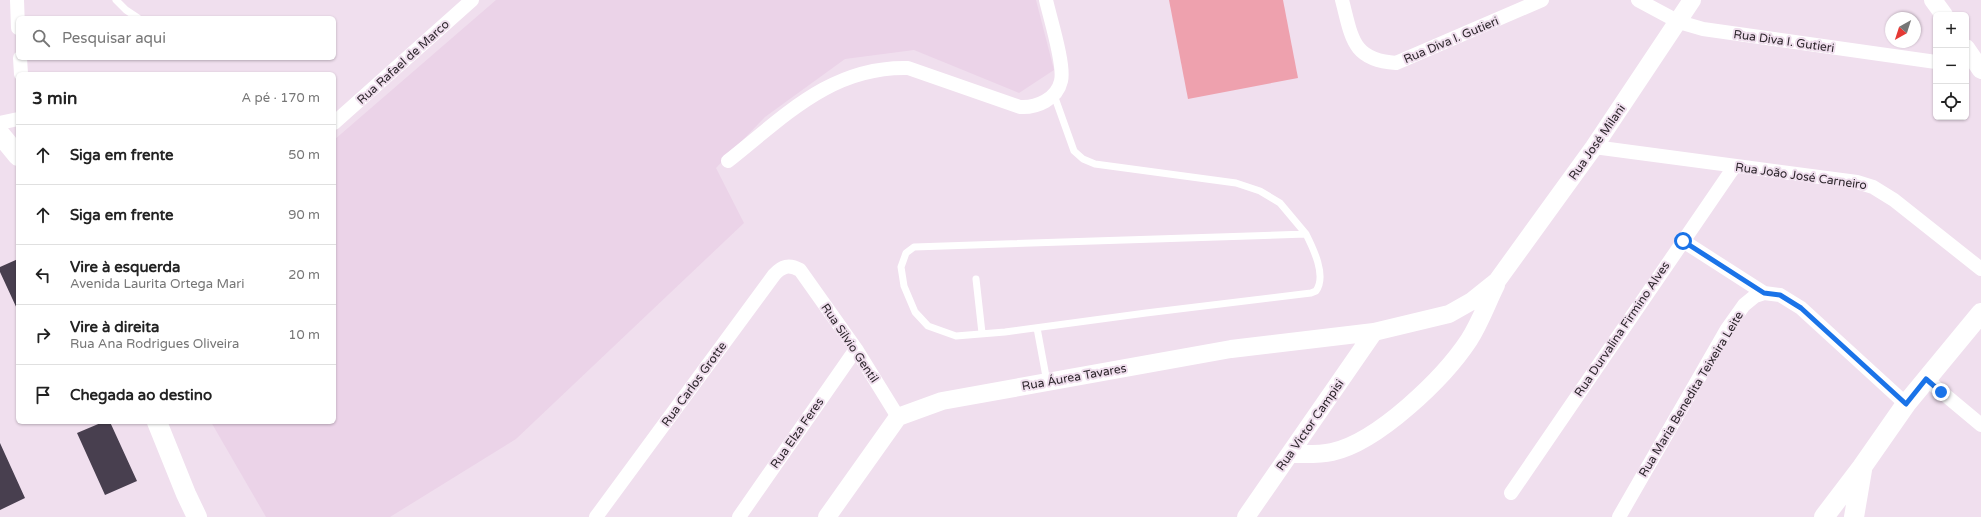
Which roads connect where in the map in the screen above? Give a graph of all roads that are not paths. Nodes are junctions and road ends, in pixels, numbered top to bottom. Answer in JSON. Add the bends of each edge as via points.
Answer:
{"nodes":[{"id":1,"x":17,"y":0,"type":"edge"},
{"id":2,"x":116,"y":0,"type":"edge"},
{"id":3,"x":472,"y":0,"type":"edge"},
{"id":4,"x":1046,"y":0,"type":"edge"},
{"id":5,"x":1342,"y":0,"type":"edge"},
{"id":6,"x":1542,"y":0,"type":"edge"},
{"id":7,"x":1638,"y":0,"type":"edge"},
{"id":8,"x":1692,"y":0,"type":"edge"},
{"id":9,"x":1933,"y":0,"type":"edge"},
{"id":10,"x":1942,"y":12,"type":"edge"},
{"id":11,"x":18,"y":16,"type":"edge"},
{"id":12,"x":135,"y":16,"type":"edge"},
{"id":13,"x":1679,"y":22,"type":"junction"},
{"id":14,"x":1969,"y":54,"type":"edge"},
{"id":15,"x":20,"y":60,"type":"edge"},
{"id":16,"x":1933,"y":62,"type":"edge"},
{"id":17,"x":1976,"y":68,"type":"edge"},
{"id":18,"x":21,"y":72,"type":"edge"},
{"id":19,"x":1054,"y":95,"type":"junction"},
{"id":20,"x":16,"y":119,"type":"edge"},
{"id":21,"x":336,"y":121,"type":"edge"},
{"id":22,"x":0,"y":123,"type":"edge"},
{"id":23,"x":1594,"y":147,"type":"junction"},
{"id":24,"x":728,"y":161,"type":"dead end"},
{"id":25,"x":1734,"y":167,"type":"junction"},
{"id":26,"x":1306,"y":234,"type":"junction"},
{"id":27,"x":1683,"y":241,"type":"junction"},
{"id":28,"x":1981,"y":269,"type":"edge"},
{"id":29,"x":800,"y":270,"type":"joint"},
{"id":30,"x":976,"y":279,"type":"dead end"},
{"id":31,"x":1497,"y":282,"type":"junction"},
{"id":32,"x":1764,"y":293,"type":"junction"},
{"id":33,"x":1981,"y":314,"type":"edge"},
{"id":34,"x":1037,"y":328,"type":"junction"},
{"id":35,"x":1374,"y":332,"type":"junction"},
{"id":36,"x":982,"y":333,"type":"junction"},
{"id":37,"x":856,"y":349,"type":"junction"},
{"id":38,"x":1926,"y":379,"type":"junction"},
{"id":39,"x":1047,"y":382,"type":"junction"},
{"id":40,"x":1906,"y":404,"type":"junction"},
{"id":41,"x":898,"y":417,"type":"junction"},
{"id":42,"x":159,"y":424,"type":"edge"},
{"id":43,"x":1981,"y":425,"type":"edge"},
{"id":44,"x":1290,"y":454,"type":"junction"},
{"id":45,"x":1862,"y":467,"type":"junction"},
{"id":46,"x":1511,"y":492,"type":"dead end"},
{"id":47,"x":197,"y":517,"type":"edge"},
{"id":48,"x":596,"y":517,"type":"edge"},
{"id":49,"x":738,"y":517,"type":"edge"},
{"id":50,"x":827,"y":517,"type":"edge"},
{"id":51,"x":1246,"y":517,"type":"edge"},
{"id":52,"x":1618,"y":517,"type":"edge"},
{"id":53,"x":1824,"y":517,"type":"edge"},
{"id":54,"x":1854,"y":517,"type":"edge"}],
"edges":[{"from":1,"to":11,"type":"street"},
{"from":2,"to":12,"type":"lane"},
{"from":3,"to":21,"type":"street","name":"Rua Rafael de Marco"},
{"from":4,"to":19,"type":"street","via":[[1060,62],[1061,81]]},
{"from":5,"to":6,"type":"street","name":"Rua Diva I. Gutieri","via":[[1349,28],[1360,52],[1382,62],[1396,63]]},
{"from":7,"to":13,"type":"street","name":"Rua Diva I. Gutieri"},
{"from":8,"to":13,"type":"street","name":"Rua José Milani"},
{"from":9,"to":10,"type":"street"},
{"from":13,"to":16,"type":"street","name":"Rua Diva I. Gutieri","via":[[1703,29]]},
{"from":13,"to":23,"type":"street","name":"Rua José Milani"},
{"from":14,"to":17,"type":"street"},
{"from":15,"to":18,"type":"street"},
{"from":19,"to":24,"type":"street","via":[[1032,108],[1020,107],[908,68],[863,72],[827,86]]},
{"from":19,"to":26,"type":"lane","via":[[1074,152],[1082,159],[1095,164],[1236,183],[1260,191],[1280,203]]},
{"from":20,"to":22,"type":"street"},
{"from":23,"to":25,"type":"street","name":"Rua João José Carneiro"},
{"from":23,"to":31,"type":"street","name":"Rua José Milani"},
{"from":25,"to":27,"type":"street","name":"Rua Durvalina Firmino Alves"},
{"from":25,"to":28,"type":"street","name":"Rua João José Carneiro","via":[[1857,182],[1874,187]]},
{"from":26,"to":34,"type":"lane","via":[[1316,253],[1321,282],[1316,291],[1311,293]]},
{"from":26,"to":36,"type":"lane","via":[[914,247],[906,252],[901,267],[904,286],[915,312],[928,326],[956,336]]},
{"from":27,"to":32,"type":"street"},
{"from":27,"to":46,"type":"street","name":"Rua Durvalina Firmino Alves"},
{"from":29,"to":37,"type":"street","name":"Rua Silvio Gentil"},
{"from":29,"to":48,"type":"street","name":"Rua Carlos Grotte","via":[[786,266],[774,275]]},
{"from":30,"to":36,"type":"lane"},
{"from":31,"to":35,"type":"street","name":"Rua José Milani","via":[[1449,314]]},
{"from":31,"to":44,"type":"street","name":"Rua José Milani","via":[[1469,339],[1448,368],[1396,418],[1333,452]]},
{"from":32,"to":40,"type":"street","via":[[1780,295],[1801,308]]},
{"from":32,"to":52,"type":"street","name":"Rua Maria Benedita Teixeira Leite","via":[[1755,296],[1744,305],[1727,329]]},
{"from":33,"to":38,"type":"main road"},
{"from":34,"to":36,"type":"lane"},
{"from":34,"to":39,"type":"lane"},
{"from":35,"to":39,"type":"street","name":"Rua Áurea Tavares","via":[[1231,349]]},
{"from":35,"to":44,"type":"street","name":"Rua Victor Campisi"},
{"from":37,"to":41,"type":"street","name":"Rua Silvio Gentil"},
{"from":37,"to":49,"type":"street","name":"Rua Elza Feres"},
{"from":38,"to":40,"type":"main road"},
{"from":38,"to":43,"type":"street"},
{"from":39,"to":41,"type":"street","name":"Rua Áurea Tavares","via":[[942,401]]},
{"from":40,"to":45,"type":"main road"},
{"from":41,"to":50,"type":"street"},
{"from":42,"to":47,"type":"main road"},
{"from":44,"to":51,"type":"street","name":"Rua Victor Campisi"},
{"from":45,"to":53,"type":"main road"},
{"from":45,"to":54,"type":"main road"}]}
